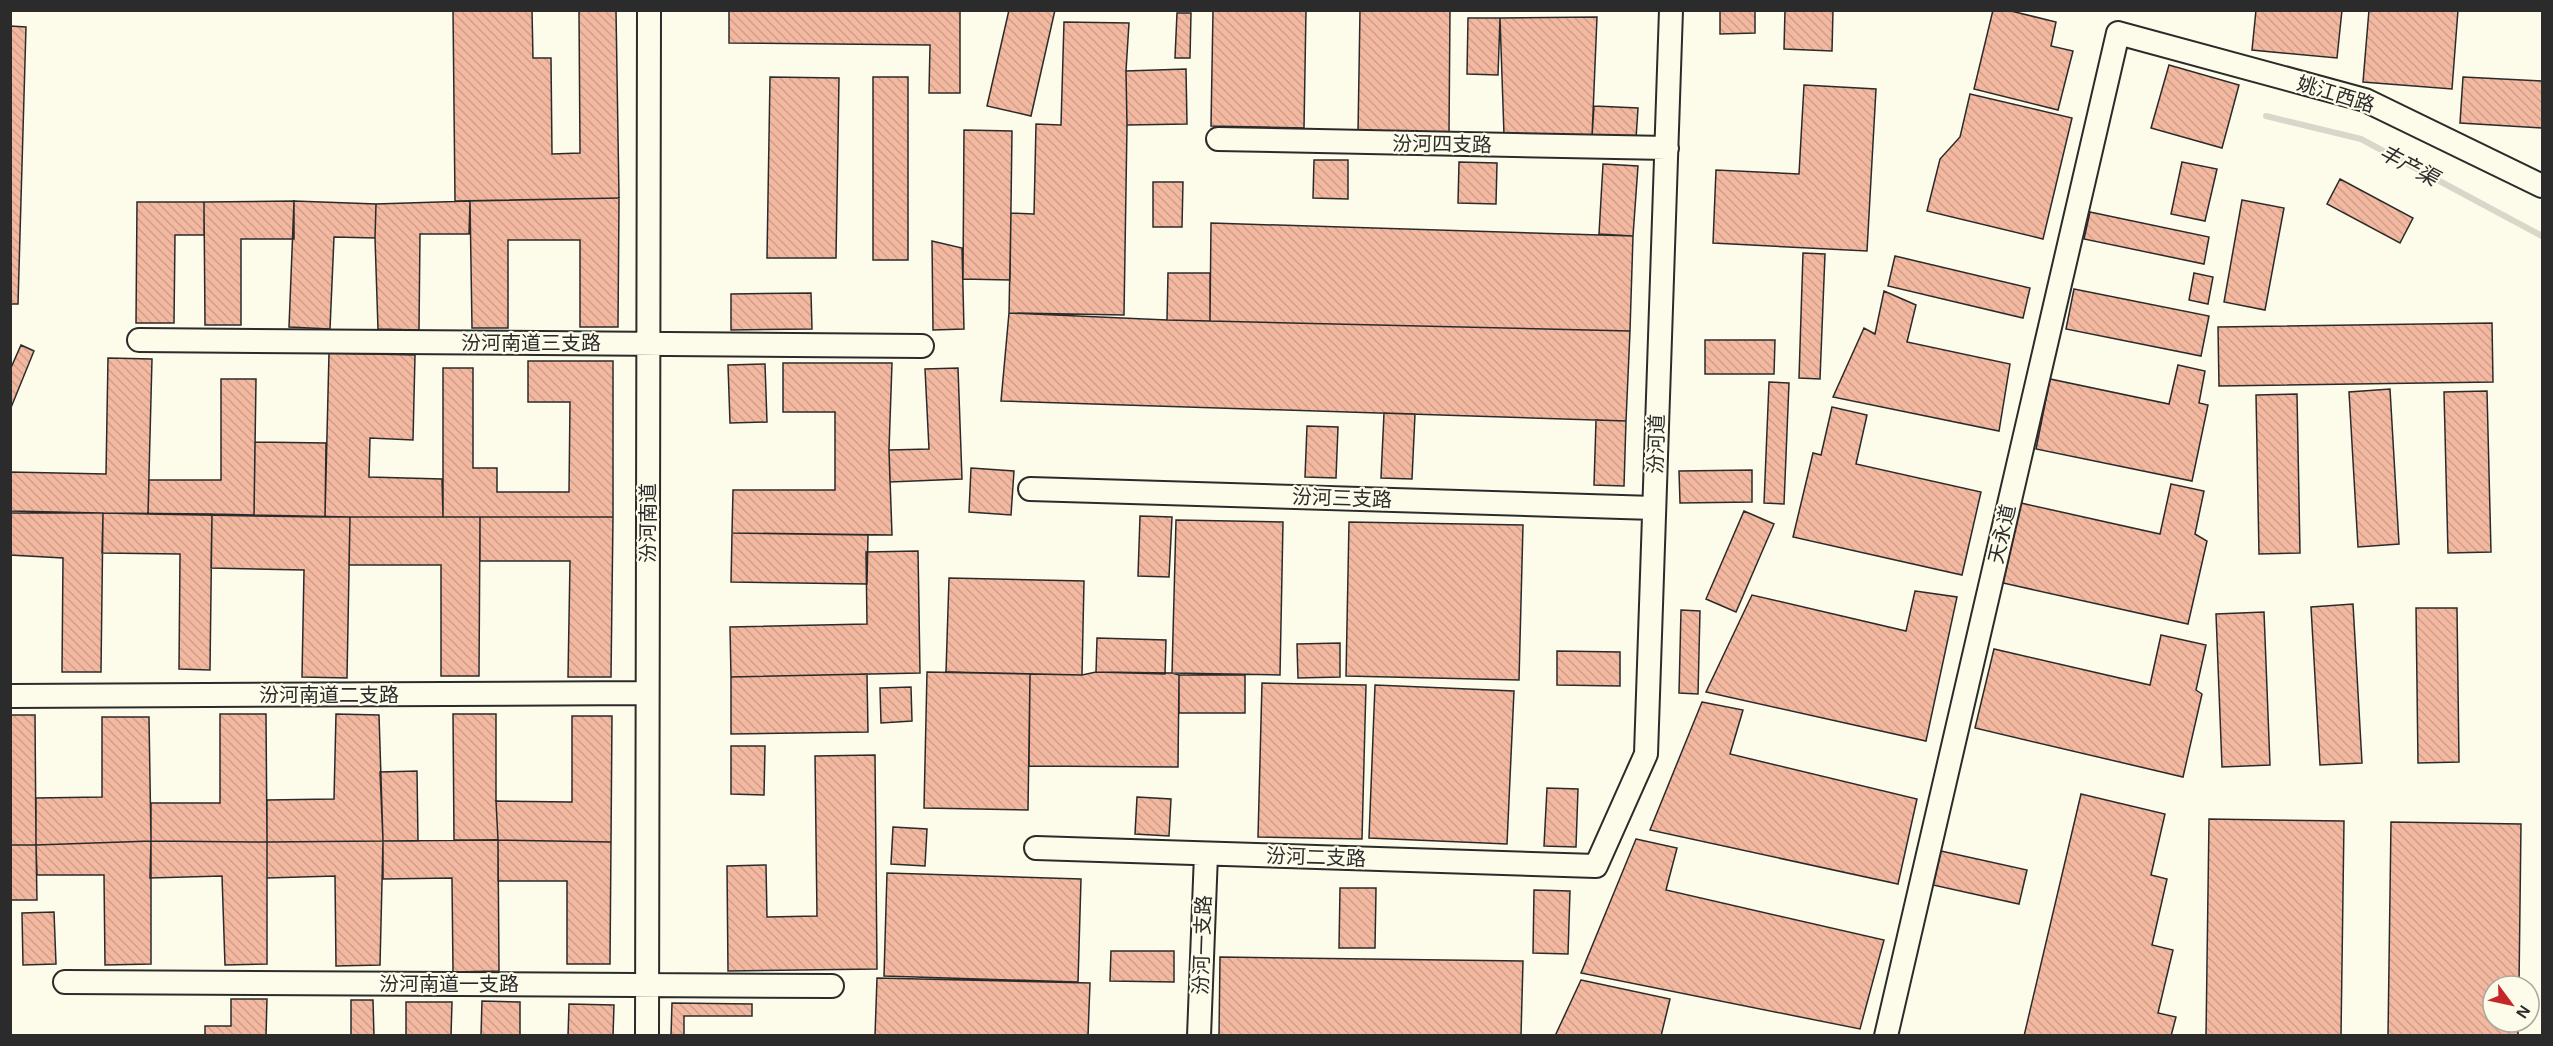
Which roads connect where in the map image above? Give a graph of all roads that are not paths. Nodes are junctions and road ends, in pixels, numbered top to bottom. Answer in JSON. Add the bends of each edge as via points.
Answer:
{"nodes":[{"id":1,"x":648,"y":10,"type":"edge"},
{"id":2,"x":1671,"y":10,"type":"edge"},
{"id":3,"x":2118,"y":33,"type":"joint"},
{"id":4,"x":1218,"y":140,"type":"dead end"},
{"id":5,"x":1666,"y":148,"type":"junction"},
{"id":6,"x":2542,"y":186,"type":"edge"},
{"id":7,"x":139,"y":340,"type":"dead end"},
{"id":8,"x":648,"y":343,"type":"junction"},
{"id":9,"x":922,"y":346,"type":"dead end"},
{"id":10,"x":1030,"y":489,"type":"dead end"},
{"id":11,"x":1654,"y":508,"type":"junction"},
{"id":12,"x":648,"y":693,"type":"junction"},
{"id":13,"x":11,"y":696,"type":"edge"},
{"id":14,"x":1036,"y":848,"type":"dead end"},
{"id":15,"x":1206,"y":854,"type":"junction"},
{"id":16,"x":1596,"y":866,"type":"joint"},
{"id":17,"x":65,"y":981,"type":"dead end"},
{"id":18,"x":647,"y":986,"type":"junction"},
{"id":19,"x":832,"y":986,"type":"dead end"},
{"id":20,"x":647,"y":1035,"type":"edge"},
{"id":21,"x":1199,"y":1035,"type":"edge"},
{"id":22,"x":1886,"y":1035,"type":"edge"}],
"edges":[{"from":1,"to":8,"type":"street","name":"汾河南道"},
{"from":2,"to":5,"type":"street","name":"汾河道"},
{"from":3,"to":6,"type":"street","name":"姚江西路","via":[[2365,100]]},
{"from":3,"to":22,"type":"street","name":"天永道"},
{"from":4,"to":5,"type":"street","name":"汾河四支路"},
{"from":5,"to":11,"type":"street","name":"汾河道"},
{"from":7,"to":8,"type":"street","name":"汾河南道三支路"},
{"from":8,"to":9,"type":"street","name":"汾河南道三支路"},
{"from":8,"to":12,"type":"street","name":"汾河南道"},
{"from":10,"to":11,"type":"street","name":"汾河三支路"},
{"from":11,"to":16,"type":"street","name":"汾河道","via":[[1646,754]]},
{"from":12,"to":13,"type":"street","name":"汾河南道二支路"},
{"from":12,"to":18,"type":"street","name":"汾河南道"},
{"from":14,"to":15,"type":"street","name":"汾河二支路"},
{"from":15,"to":16,"type":"street","name":"汾河二支路"},
{"from":15,"to":21,"type":"street","name":"汾河一支路"},
{"from":17,"to":18,"type":"street","name":"汾河南道一支路"},
{"from":18,"to":19,"type":"street","name":"汾河南道一支路"},
{"from":18,"to":20,"type":"street","name":"汾河南道"}]}
